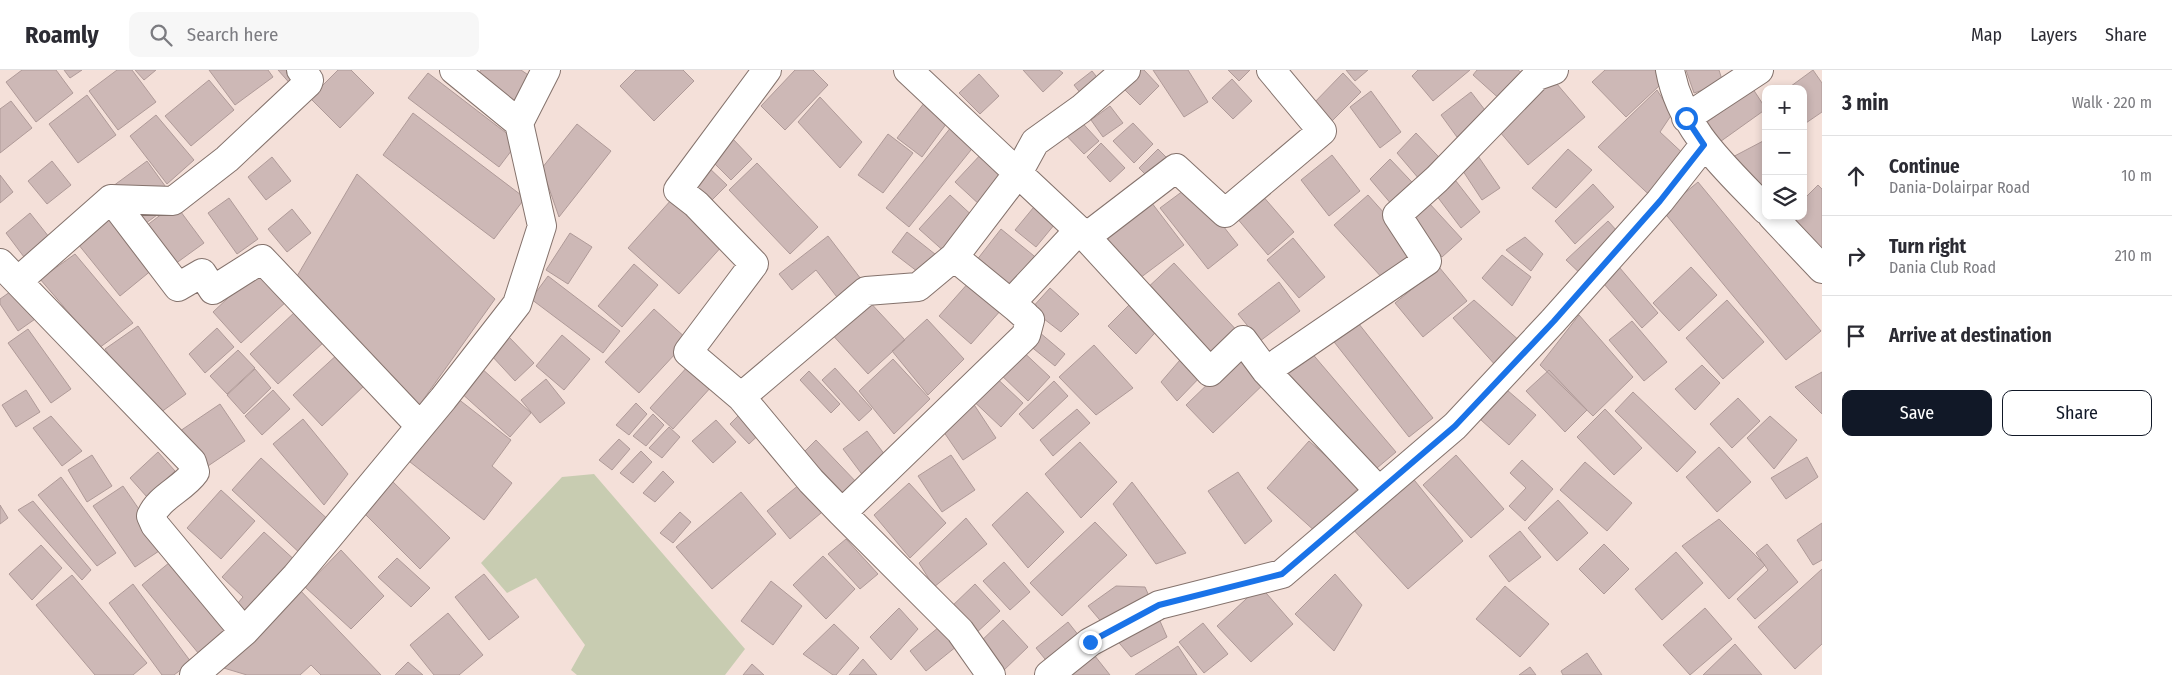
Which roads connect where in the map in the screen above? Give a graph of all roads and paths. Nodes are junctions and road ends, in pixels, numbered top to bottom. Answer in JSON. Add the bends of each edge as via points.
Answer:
{"nodes":[{"id":1,"x":300,"y":70,"type":"edge"},
{"id":2,"x":454,"y":70,"type":"edge"},
{"id":3,"x":546,"y":70,"type":"edge"},
{"id":4,"x":767,"y":70,"type":"edge"},
{"id":5,"x":908,"y":70,"type":"edge"},
{"id":6,"x":1126,"y":70,"type":"edge"},
{"id":7,"x":1272,"y":70,"type":"edge"},
{"id":8,"x":1670,"y":70,"type":"edge"},
{"id":9,"x":1758,"y":70,"type":"edge"},
{"id":10,"x":1541,"y":72,"type":"edge"},
{"id":11,"x":1686,"y":118,"type":"junction"},
{"id":12,"x":519,"y":123,"type":"junction"},
{"id":13,"x":1704,"y":145,"type":"junction"},
{"id":14,"x":1018,"y":173,"type":"junction"},
{"id":15,"x":111,"y":199,"type":"junction"},
{"id":16,"x":1762,"y":206,"type":"edge"},
{"id":17,"x":1776,"y":220,"type":"edge"},
{"id":18,"x":1083,"y":234,"type":"junction"},
{"id":19,"x":954,"y":258,"type":"junction"},
{"id":20,"x":1822,"y":269,"type":"edge"},
{"id":21,"x":9,"y":272,"type":"edge"},
{"id":22,"x":1028,"y":317,"type":"junction"},
{"id":23,"x":1266,"y":371,"type":"junction"},
{"id":24,"x":741,"y":397,"type":"junction"},
{"id":25,"x":420,"y":426,"type":"junction"},
{"id":26,"x":1379,"y":491,"type":"junction"},
{"id":27,"x":842,"y":513,"type":"junction"},
{"id":28,"x":244,"y":632,"type":"junction"},
{"id":29,"x":194,"y":675,"type":"edge"},
{"id":30,"x":991,"y":675,"type":"edge"},
{"id":31,"x":1049,"y":675,"type":"edge"}],
"edges":[{"from":1,"to":15,"type":"street","via":[[309,82],[227,159],[173,201]]},
{"from":2,"to":12,"type":"street"},
{"from":3,"to":12,"type":"street"},
{"from":4,"to":24,"type":"street","via":[[678,190],[696,204],[754,264],[688,352]]},
{"from":5,"to":14,"type":"street"},
{"from":6,"to":14,"type":"street","via":[[1081,109],[1035,142]]},
{"from":7,"to":18,"type":"street","via":[[1322,131],[1224,213],[1176,168]]},
{"from":8,"to":11,"type":"street"},
{"from":9,"to":11,"type":"street"},
{"from":10,"to":23,"type":"street","via":[[1444,173],[1397,215],[1427,261]]},
{"from":11,"to":13,"type":"street"},
{"from":12,"to":25,"type":"street","via":[[542,226],[517,304]]},
{"from":13,"to":16,"type":"street"},
{"from":13,"to":26,"type":"street","via":[[1660,201],[1455,426]]},
{"from":14,"to":18,"type":"street"},
{"from":14,"to":19,"type":"street"},
{"from":15,"to":21,"type":"street"},
{"from":15,"to":25,"type":"street","via":[[178,287],[202,273],[213,290],[262,260]]},
{"from":17,"to":20,"type":"street"},
{"from":18,"to":22,"type":"street","via":[[1011,303]]},
{"from":18,"to":23,"type":"street","via":[[1210,372],[1243,340]]},
{"from":19,"to":22,"type":"street"},
{"from":19,"to":24,"type":"street","via":[[918,287],[866,291]]},
{"from":21,"to":28,"type":"street","via":[[192,462],[195,472],[190,479],[154,508],[150,516]]},
{"from":22,"to":27,"type":"street","via":[[1026,335]]},
{"from":23,"to":26,"type":"street"},
{"from":24,"to":27,"type":"street"},
{"from":25,"to":28,"type":"street","via":[[296,576]]},
{"from":26,"to":31,"type":"street","via":[[1282,574],[1159,605],[1090,642]]},
{"from":27,"to":30,"type":"street","via":[[960,631]]},
{"from":28,"to":29,"type":"street"}]}
